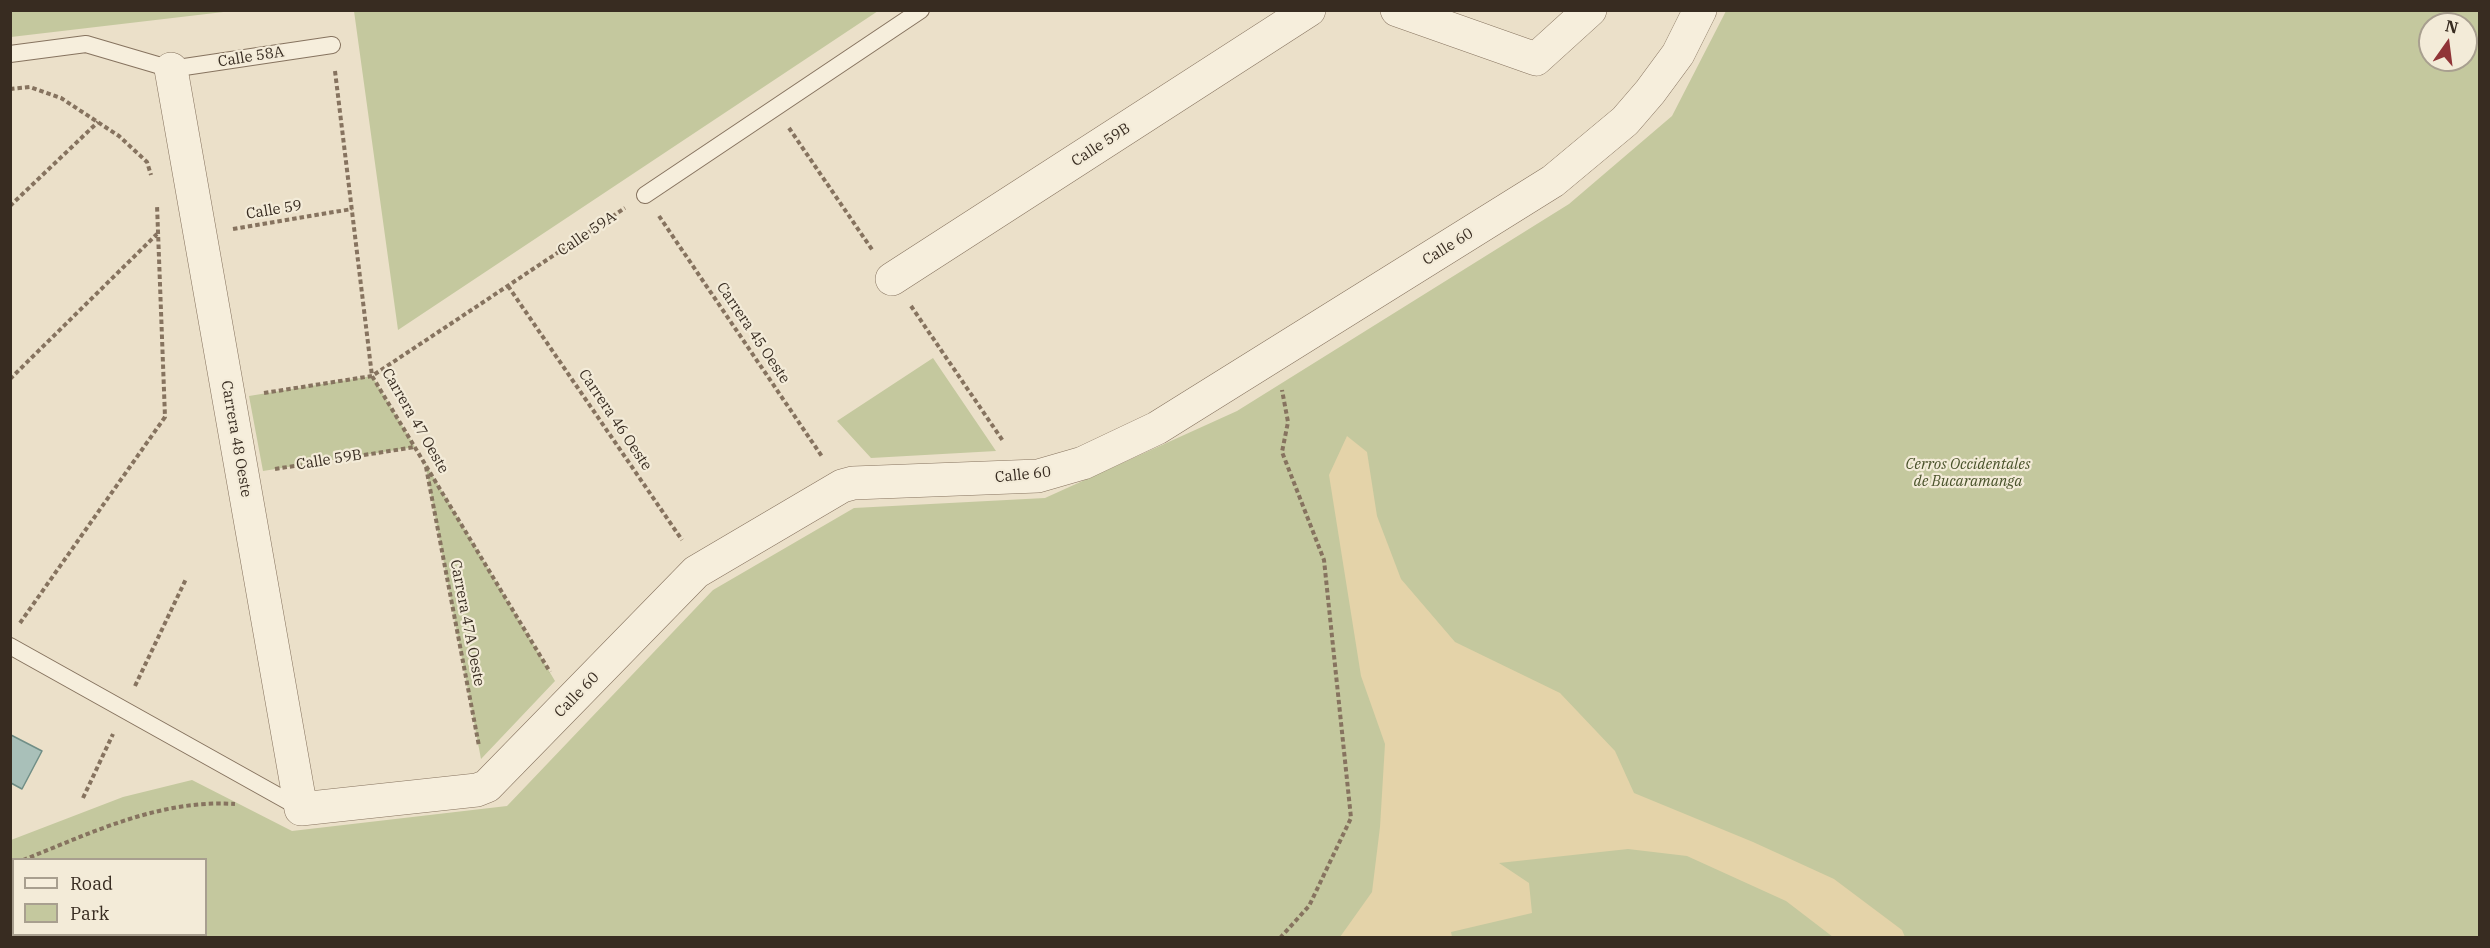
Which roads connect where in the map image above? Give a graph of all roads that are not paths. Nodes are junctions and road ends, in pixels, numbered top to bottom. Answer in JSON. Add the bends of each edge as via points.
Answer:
{"nodes":[{"id":1,"x":921,"y":10,"type":"edge"},
{"id":2,"x":1309,"y":10,"type":"edge"},
{"id":3,"x":1397,"y":10,"type":"edge"},
{"id":4,"x":1590,"y":10,"type":"edge"},
{"id":5,"x":1700,"y":10,"type":"edge"},
{"id":6,"x":332,"y":45,"type":"road end"},
{"id":7,"x":10,"y":54,"type":"edge"},
{"id":8,"x":171,"y":69,"type":"junction"},
{"id":9,"x":645,"y":195,"type":"road end"},
{"id":10,"x":892,"y":279,"type":"dead end"},
{"id":11,"x":10,"y":646,"type":"edge"},
{"id":12,"x":301,"y":809,"type":"junction"}],
"edges":[{"from":1,"to":9,"type":"lane"},
{"from":2,"to":10,"type":"street","name":"Calle 59B"},
{"from":3,"to":4,"type":"street","via":[[1536,59]]},
{"from":5,"to":12,"type":"street","name":"Calle 60","via":[[1678,54],[1650,92],[1625,121],[1553,181],[1157,428],[1110,451],[1054,472],[1028,477],[842,486],[702,568],[487,786]]},
{"from":6,"to":8,"type":"lane","name":"Calle 58A"},
{"from":7,"to":8,"type":"lane","via":[[86,44]]},
{"from":8,"to":12,"type":"street","name":"Carrera 48 Oeste"},
{"from":11,"to":12,"type":"lane"}]}
